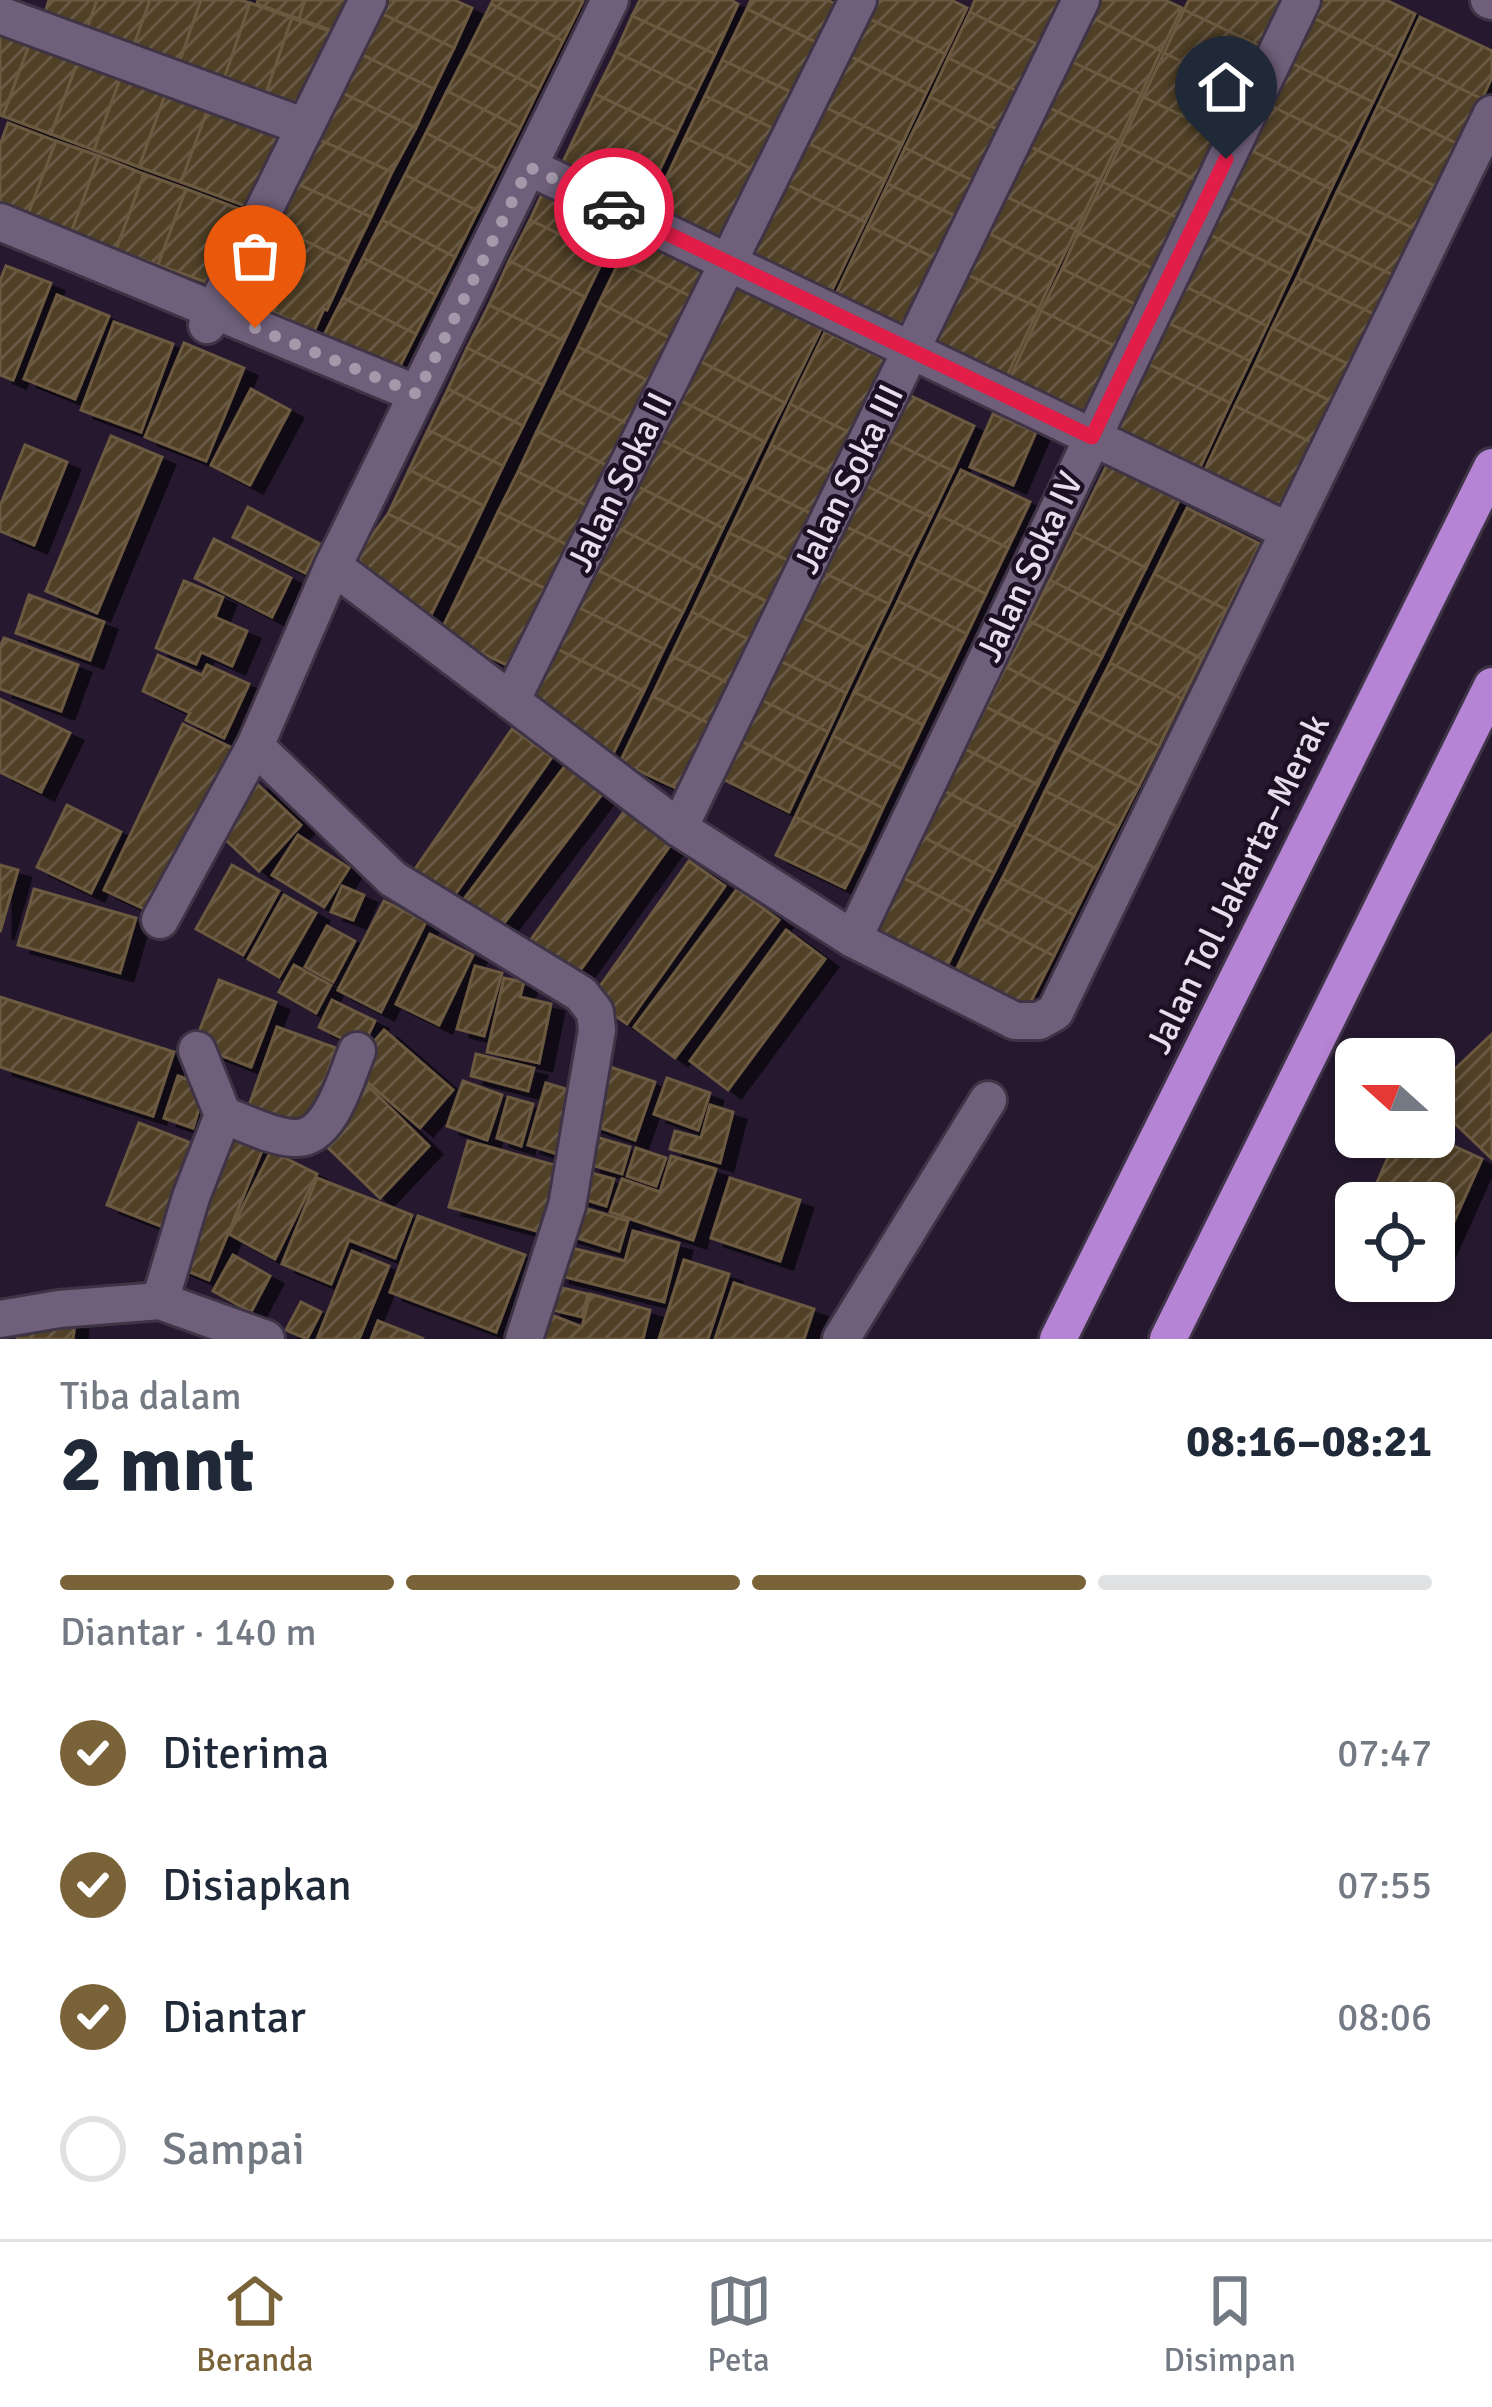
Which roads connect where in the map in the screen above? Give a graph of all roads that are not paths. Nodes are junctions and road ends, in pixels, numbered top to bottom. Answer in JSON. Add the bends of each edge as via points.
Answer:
{"nodes":[{"id":1,"x":368,"y":0,"type":"edge"},
{"id":2,"x":610,"y":0,"type":"edge"},
{"id":3,"x":858,"y":0,"type":"edge"},
{"id":4,"x":1081,"y":0,"type":"edge"},
{"id":5,"x":1302,"y":0,"type":"edge"},
{"id":6,"x":0,"y":16,"type":"edge"},
{"id":7,"x":1492,"y":114,"type":"edge"},
{"id":8,"x":305,"y":127,"type":"junction"},
{"id":9,"x":529,"y":167,"type":"junction"},
{"id":10,"x":0,"y":223,"type":"edge"},
{"id":11,"x":0,"y":239,"type":"edge"},
{"id":12,"x":728,"y":263,"type":"junction"},
{"id":13,"x":91,"y":268,"type":"junction"},
{"id":14,"x":211,"y":318,"type":"junction"},
{"id":15,"x":911,"y":351,"type":"junction"},
{"id":16,"x":413,"y":402,"type":"junction"},
{"id":17,"x":1092,"y":437,"type":"junction"},
{"id":18,"x":1492,"y":467,"type":"edge"},
{"id":19,"x":1288,"y":531,"type":"junction"},
{"id":20,"x":333,"y":566,"type":"junction"},
{"id":21,"x":1492,"y":686,"type":"edge"},
{"id":22,"x":511,"y":701,"type":"junction"},
{"id":23,"x":255,"y":746,"type":"junction"},
{"id":24,"x":679,"y":829,"type":"junction"},
{"id":25,"x":160,"y":920,"type":"dead end"},
{"id":26,"x":853,"y":939,"type":"junction"},
{"id":27,"x":197,"y":1050,"type":"dead end"},
{"id":28,"x":357,"y":1051,"type":"dead end"},
{"id":29,"x":988,"y":1100,"type":"dead end"},
{"id":30,"x":223,"y":1115,"type":"junction"},
{"id":31,"x":160,"y":1301,"type":"junction"},
{"id":32,"x":0,"y":1318,"type":"edge"},
{"id":33,"x":266,"y":1339,"type":"edge"},
{"id":34,"x":524,"y":1339,"type":"edge"},
{"id":35,"x":841,"y":1339,"type":"edge"},
{"id":36,"x":1058,"y":1339,"type":"edge"},
{"id":37,"x":1168,"y":1339,"type":"edge"}],
"edges":[{"from":1,"to":8,"type":"street"},
{"from":2,"to":9,"type":"street"},
{"from":3,"to":12,"type":"street","name":"Jalan Soka II"},
{"from":4,"to":15,"type":"street","name":"Jalan Soka III"},
{"from":5,"to":17,"type":"street","name":"Jalan Soka IV"},
{"from":6,"to":8,"type":"street"},
{"from":7,"to":19,"type":"street"},
{"from":8,"to":14,"type":"street"},
{"from":9,"to":12,"type":"street"},
{"from":9,"to":16,"type":"street"},
{"from":10,"to":13,"type":"street"},
{"from":11,"to":13,"type":"street"},
{"from":12,"to":15,"type":"street"},
{"from":12,"to":22,"type":"street","name":"Jalan Soka II"},
{"from":13,"to":14,"type":"street"},
{"from":14,"to":16,"type":"street"},
{"from":15,"to":17,"type":"street"},
{"from":15,"to":24,"type":"street","name":"Jalan Soka III"},
{"from":16,"to":20,"type":"street"},
{"from":17,"to":19,"type":"street"},
{"from":17,"to":26,"type":"street","name":"Jalan Soka IV"},
{"from":18,"to":36,"type":"highway","name":"Jalan Tol Jakarta–Merak"},
{"from":19,"to":26,"type":"street","via":[[1055,1012],[1039,1022],[1016,1021]]},
{"from":20,"to":22,"type":"street"},
{"from":20,"to":23,"type":"street"},
{"from":21,"to":37,"type":"highway"},
{"from":22,"to":24,"type":"street"},
{"from":23,"to":25,"type":"street"},
{"from":23,"to":34,"type":"street","via":[[393,878],[581,994],[595,1012],[567,1206]]},
{"from":24,"to":26,"type":"street"},
{"from":27,"to":30,"type":"street"},
{"from":28,"to":30,"type":"street","via":[[316,1133],[285,1137]]},
{"from":29,"to":35,"type":"street"},
{"from":30,"to":31,"type":"street"},
{"from":31,"to":32,"type":"street"},
{"from":31,"to":33,"type":"street"}]}
